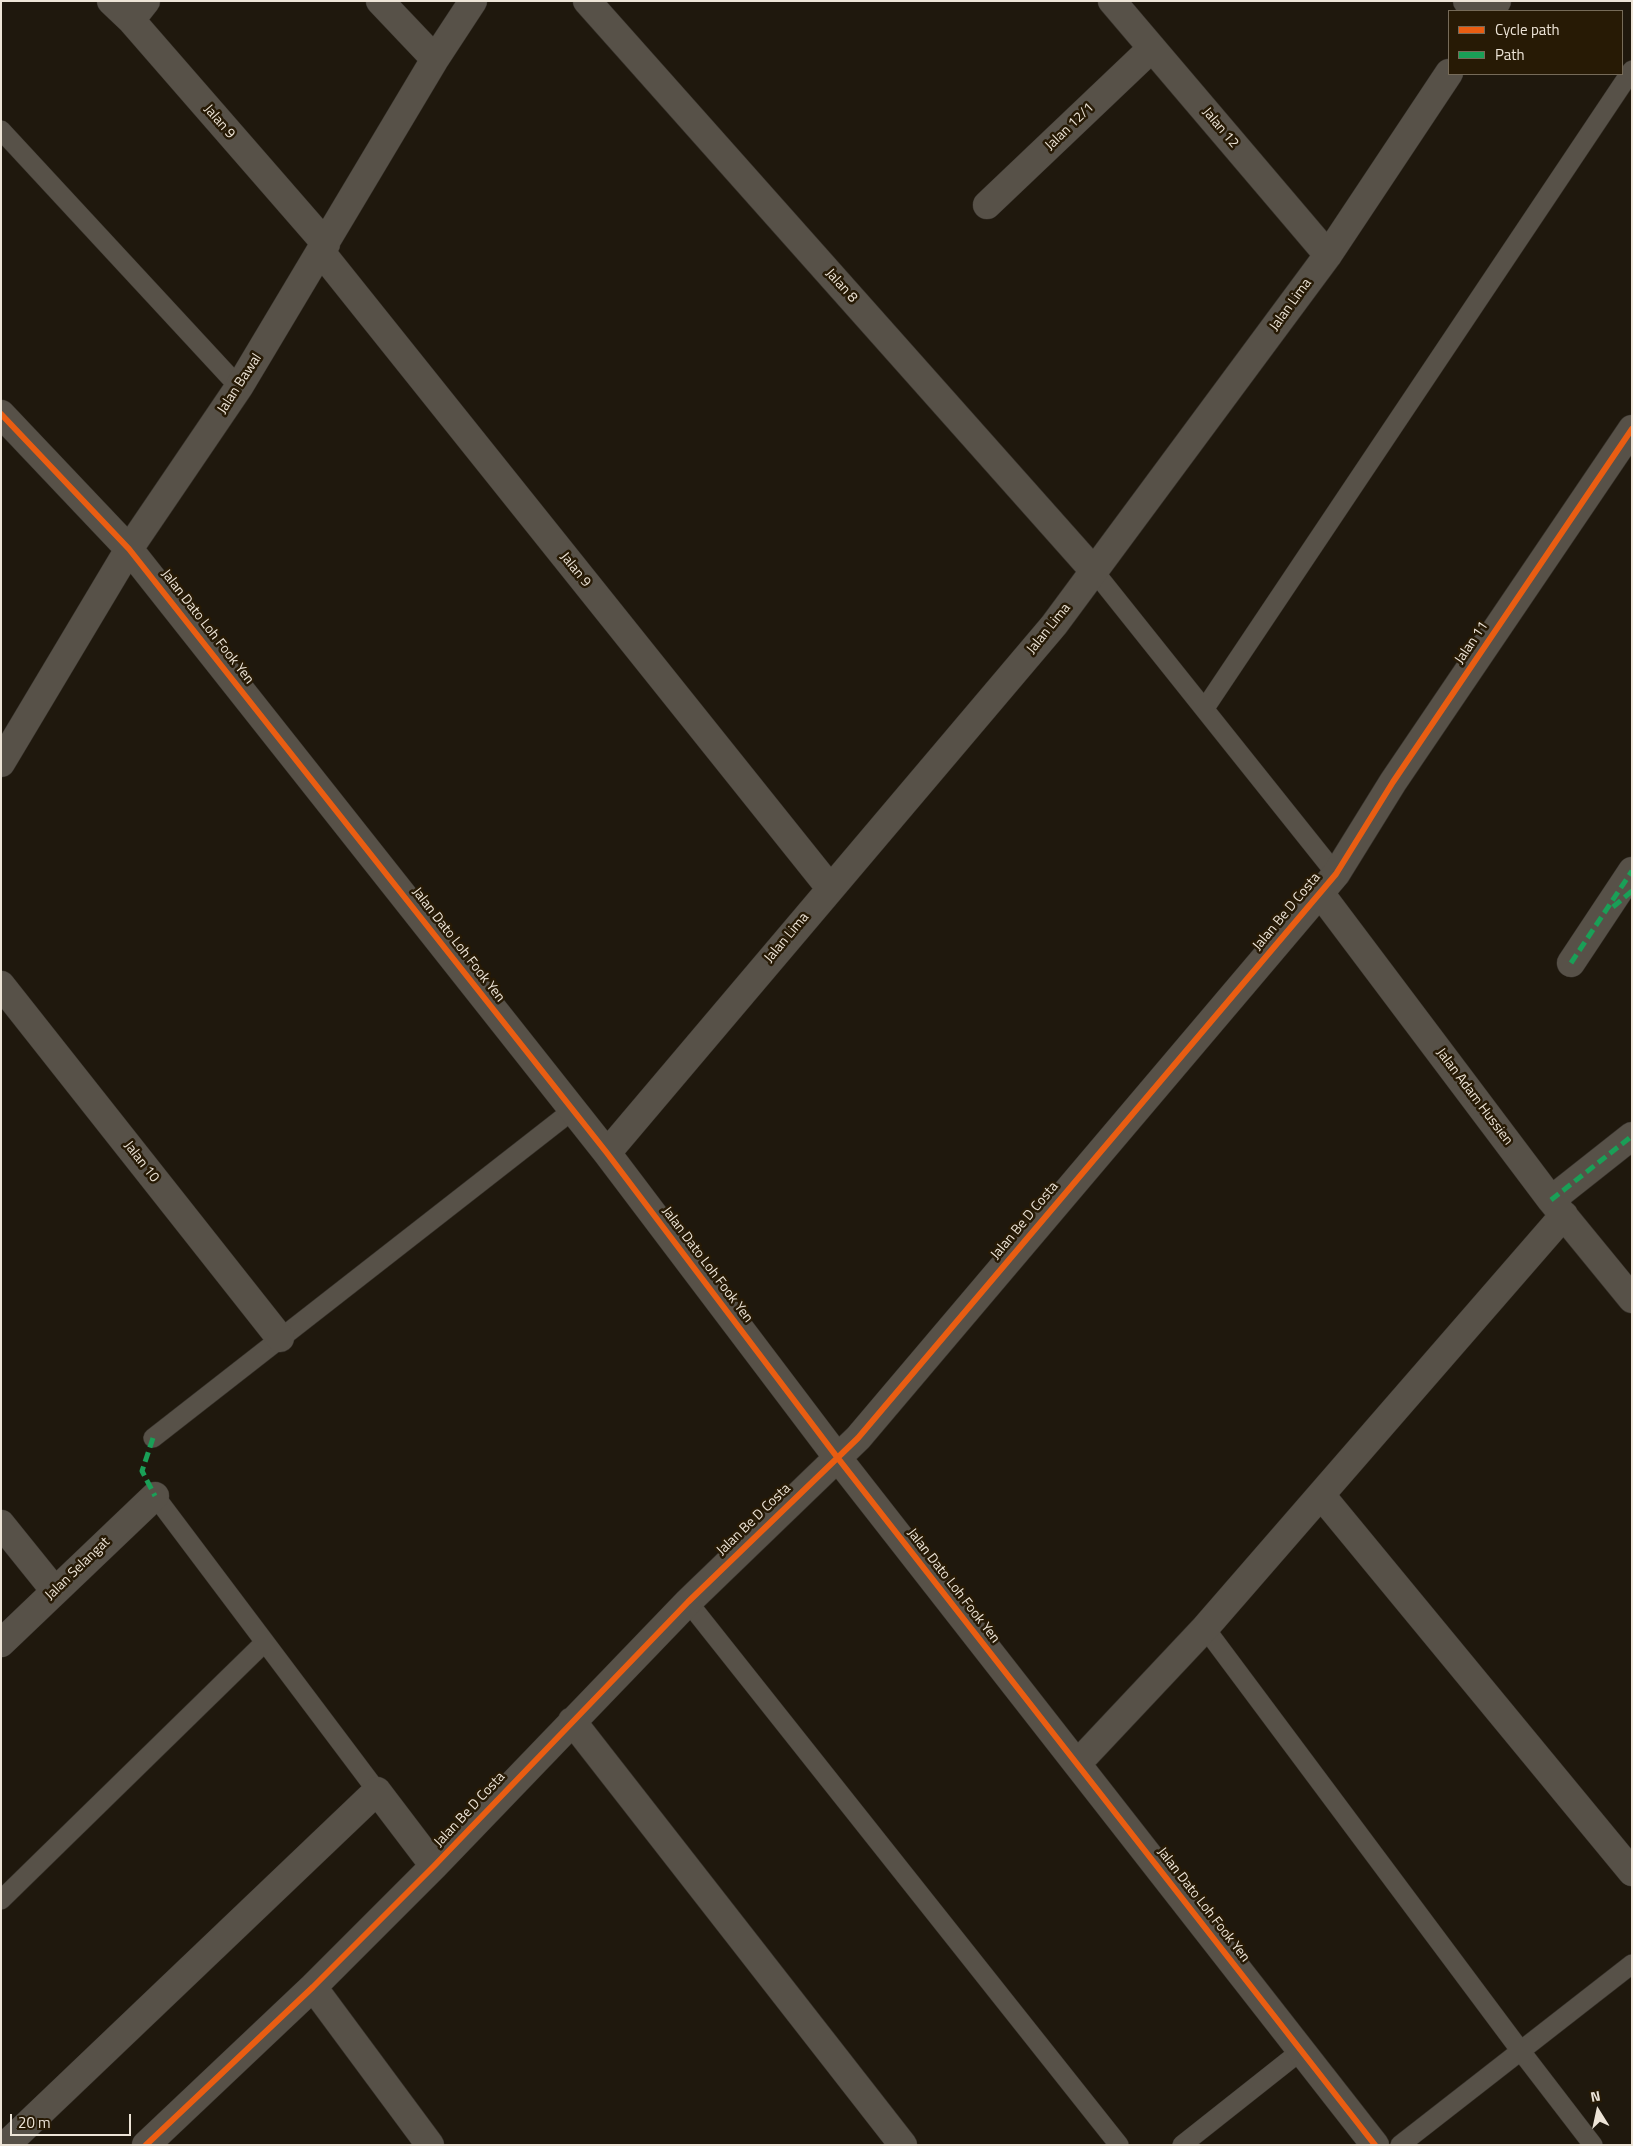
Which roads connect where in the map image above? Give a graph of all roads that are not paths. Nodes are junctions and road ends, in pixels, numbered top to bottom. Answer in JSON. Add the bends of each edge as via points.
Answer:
{"nodes":[{"id":1,"x":111,"y":1,"type":"edge"},
{"id":2,"x":380,"y":1,"type":"edge"},
{"id":3,"x":473,"y":1,"type":"edge"},
{"id":4,"x":587,"y":1,"type":"edge"},
{"id":5,"x":1112,"y":1,"type":"edge"},
{"id":6,"x":138,"y":10,"type":"edge"},
{"id":7,"x":1152,"y":48,"type":"junction"},
{"id":8,"x":434,"y":59,"type":"junction"},
{"id":9,"x":1632,"y":70,"type":"edge"},
{"id":10,"x":1448,"y":75,"type":"edge"},
{"id":11,"x":1,"y":130,"type":"edge"},
{"id":12,"x":987,"y":205,"type":"dead end"},
{"id":13,"x":323,"y":248,"type":"junction"},
{"id":14,"x":1328,"y":255,"type":"junction"},
{"id":15,"x":239,"y":387,"type":"junction"},
{"id":16,"x":1,"y":414,"type":"edge"},
{"id":17,"x":1632,"y":429,"type":"edge"},
{"id":18,"x":129,"y":549,"type":"junction"},
{"id":19,"x":1094,"y":571,"type":"junction"},
{"id":20,"x":1205,"y":708,"type":"junction"},
{"id":21,"x":1,"y":763,"type":"edge"},
{"id":22,"x":1632,"y":871,"type":"edge"},
{"id":23,"x":1328,"y":883,"type":"junction"},
{"id":24,"x":830,"y":888,"type":"junction"},
{"id":25,"x":1632,"y":891,"type":"edge"},
{"id":26,"x":1606,"y":912,"type":"junction"},
{"id":27,"x":1571,"y":963,"type":"dead end"},
{"id":28,"x":1,"y":985,"type":"edge"},
{"id":29,"x":573,"y":1110,"type":"junction"},
{"id":30,"x":1632,"y":1136,"type":"edge"},
{"id":31,"x":607,"y":1153,"type":"junction"},
{"id":32,"x":1557,"y":1207,"type":"junction"},
{"id":33,"x":1632,"y":1299,"type":"edge"},
{"id":34,"x":280,"y":1338,"type":"junction"},
{"id":35,"x":153,"y":1438,"type":"dead end"},
{"id":36,"x":837,"y":1457,"type":"junction"},
{"id":37,"x":1321,"y":1495,"type":"junction"},
{"id":38,"x":155,"y":1496,"type":"joint"},
{"id":39,"x":1,"y":1524,"type":"edge"},
{"id":40,"x":55,"y":1591,"type":"junction"},
{"id":41,"x":688,"y":1602,"type":"junction"},
{"id":42,"x":1204,"y":1628,"type":"junction"},
{"id":43,"x":265,"y":1642,"type":"junction"},
{"id":44,"x":1,"y":1643,"type":"edge"},
{"id":45,"x":572,"y":1721,"type":"junction"},
{"id":46,"x":1077,"y":1764,"type":"junction"},
{"id":47,"x":377,"y":1791,"type":"junction"},
{"id":48,"x":434,"y":1866,"type":"junction"},
{"id":49,"x":1632,"y":1872,"type":"edge"},
{"id":50,"x":1,"y":1900,"type":"edge"},
{"id":51,"x":1632,"y":1964,"type":"edge"},
{"id":52,"x":313,"y":1987,"type":"junction"},
{"id":53,"x":1302,"y":2050,"type":"junction"},
{"id":54,"x":1520,"y":2050,"type":"junction"},
{"id":55,"x":6,"y":2145,"type":"edge"},
{"id":56,"x":146,"y":2145,"type":"edge"},
{"id":57,"x":430,"y":2145,"type":"edge"},
{"id":58,"x":903,"y":2145,"type":"edge"},
{"id":59,"x":1119,"y":2145,"type":"edge"},
{"id":60,"x":1182,"y":2145,"type":"edge"},
{"id":61,"x":1376,"y":2145,"type":"edge"},
{"id":62,"x":1400,"y":2145,"type":"edge"},
{"id":63,"x":1593,"y":2145,"type":"edge"}],
"edges":[{"from":1,"to":6,"type":"street","name":"Jalan 9"},
{"from":2,"to":8,"type":"street"},
{"from":3,"to":8,"type":"street","name":"Jalan Bawal"},
{"from":4,"to":19,"type":"street","name":"Jalan 8"},
{"from":5,"to":7,"type":"street","name":"Jalan 12"},
{"from":6,"to":13,"type":"street","name":"Jalan 9"},
{"from":7,"to":12,"type":"street","name":"Jalan 12/1"},
{"from":7,"to":14,"type":"street","name":"Jalan 12"},
{"from":8,"to":13,"type":"street","name":"Jalan Bawal"},
{"from":9,"to":20,"type":"lane"},
{"from":10,"to":14,"type":"street","name":"Jalan Lima"},
{"from":11,"to":15,"type":"lane"},
{"from":13,"to":15,"type":"street","name":"Jalan Bawal"},
{"from":13,"to":24,"type":"street","name":"Jalan 9"},
{"from":14,"to":19,"type":"street","name":"Jalan Lima"},
{"from":15,"to":18,"type":"street","name":"Jalan Bawal"},
{"from":16,"to":18,"type":"street","name":"Jalan Dato Loh Fook Yen"},
{"from":17,"to":23,"type":"street","name":"Jalan 11"},
{"from":18,"to":21,"type":"street","name":"Jalan Bawal"},
{"from":18,"to":29,"type":"street","name":"Jalan Dato Loh Fook Yen"},
{"from":19,"to":20,"type":"lane"},
{"from":19,"to":24,"type":"street","name":"Jalan Lima","via":[[1054,624]]},
{"from":20,"to":23,"type":"lane"},
{"from":22,"to":26,"type":"street"},
{"from":23,"to":32,"type":"street","name":"Jalan Adam Hussien"},
{"from":23,"to":36,"type":"street","name":"Jalan Be D Costa","via":[[858,1438]]},
{"from":24,"to":31,"type":"street","name":"Jalan Lima"},
{"from":25,"to":26,"type":"street"},
{"from":26,"to":27,"type":"street"},
{"from":28,"to":34,"type":"street","name":"Jalan 10"},
{"from":29,"to":31,"type":"street","name":"Jalan Dato Loh Fook Yen"},
{"from":29,"to":34,"type":"lane"},
{"from":30,"to":32,"type":"street"},
{"from":31,"to":36,"type":"street","name":"Jalan Dato Loh Fook Yen"},
{"from":32,"to":33,"type":"street","name":"Jalan Adam Hussien"},
{"from":32,"to":37,"type":"street"},
{"from":34,"to":35,"type":"lane"},
{"from":36,"to":41,"type":"street","name":"Jalan Be D Costa"},
{"from":36,"to":46,"type":"street","name":"Jalan Dato Loh Fook Yen"},
{"from":37,"to":42,"type":"street"},
{"from":37,"to":49,"type":"street"},
{"from":38,"to":40,"type":"street","name":"Jalan Selangat"},
{"from":38,"to":43,"type":"lane"},
{"from":39,"to":40,"type":"street"},
{"from":40,"to":44,"type":"street","name":"Jalan Selangat"},
{"from":41,"to":45,"type":"street","name":"Jalan Be D Costa"},
{"from":41,"to":59,"type":"lane"},
{"from":42,"to":46,"type":"street"},
{"from":42,"to":54,"type":"lane"},
{"from":43,"to":47,"type":"lane"},
{"from":43,"to":50,"type":"lane"},
{"from":45,"to":48,"type":"street","name":"Jalan Be D Costa"},
{"from":45,"to":58,"type":"street"},
{"from":46,"to":53,"type":"street","name":"Jalan Dato Loh Fook Yen"},
{"from":47,"to":48,"type":"street"},
{"from":47,"to":55,"type":"street"},
{"from":48,"to":52,"type":"street","name":"Jalan Be D Costa"},
{"from":51,"to":54,"type":"lane"},
{"from":52,"to":56,"type":"street","name":"Jalan Be D Costa"},
{"from":52,"to":57,"type":"street"},
{"from":53,"to":60,"type":"lane"},
{"from":53,"to":61,"type":"street","name":"Jalan Dato Loh Fook Yen"},
{"from":54,"to":62,"type":"lane"},
{"from":54,"to":63,"type":"lane"}]}
